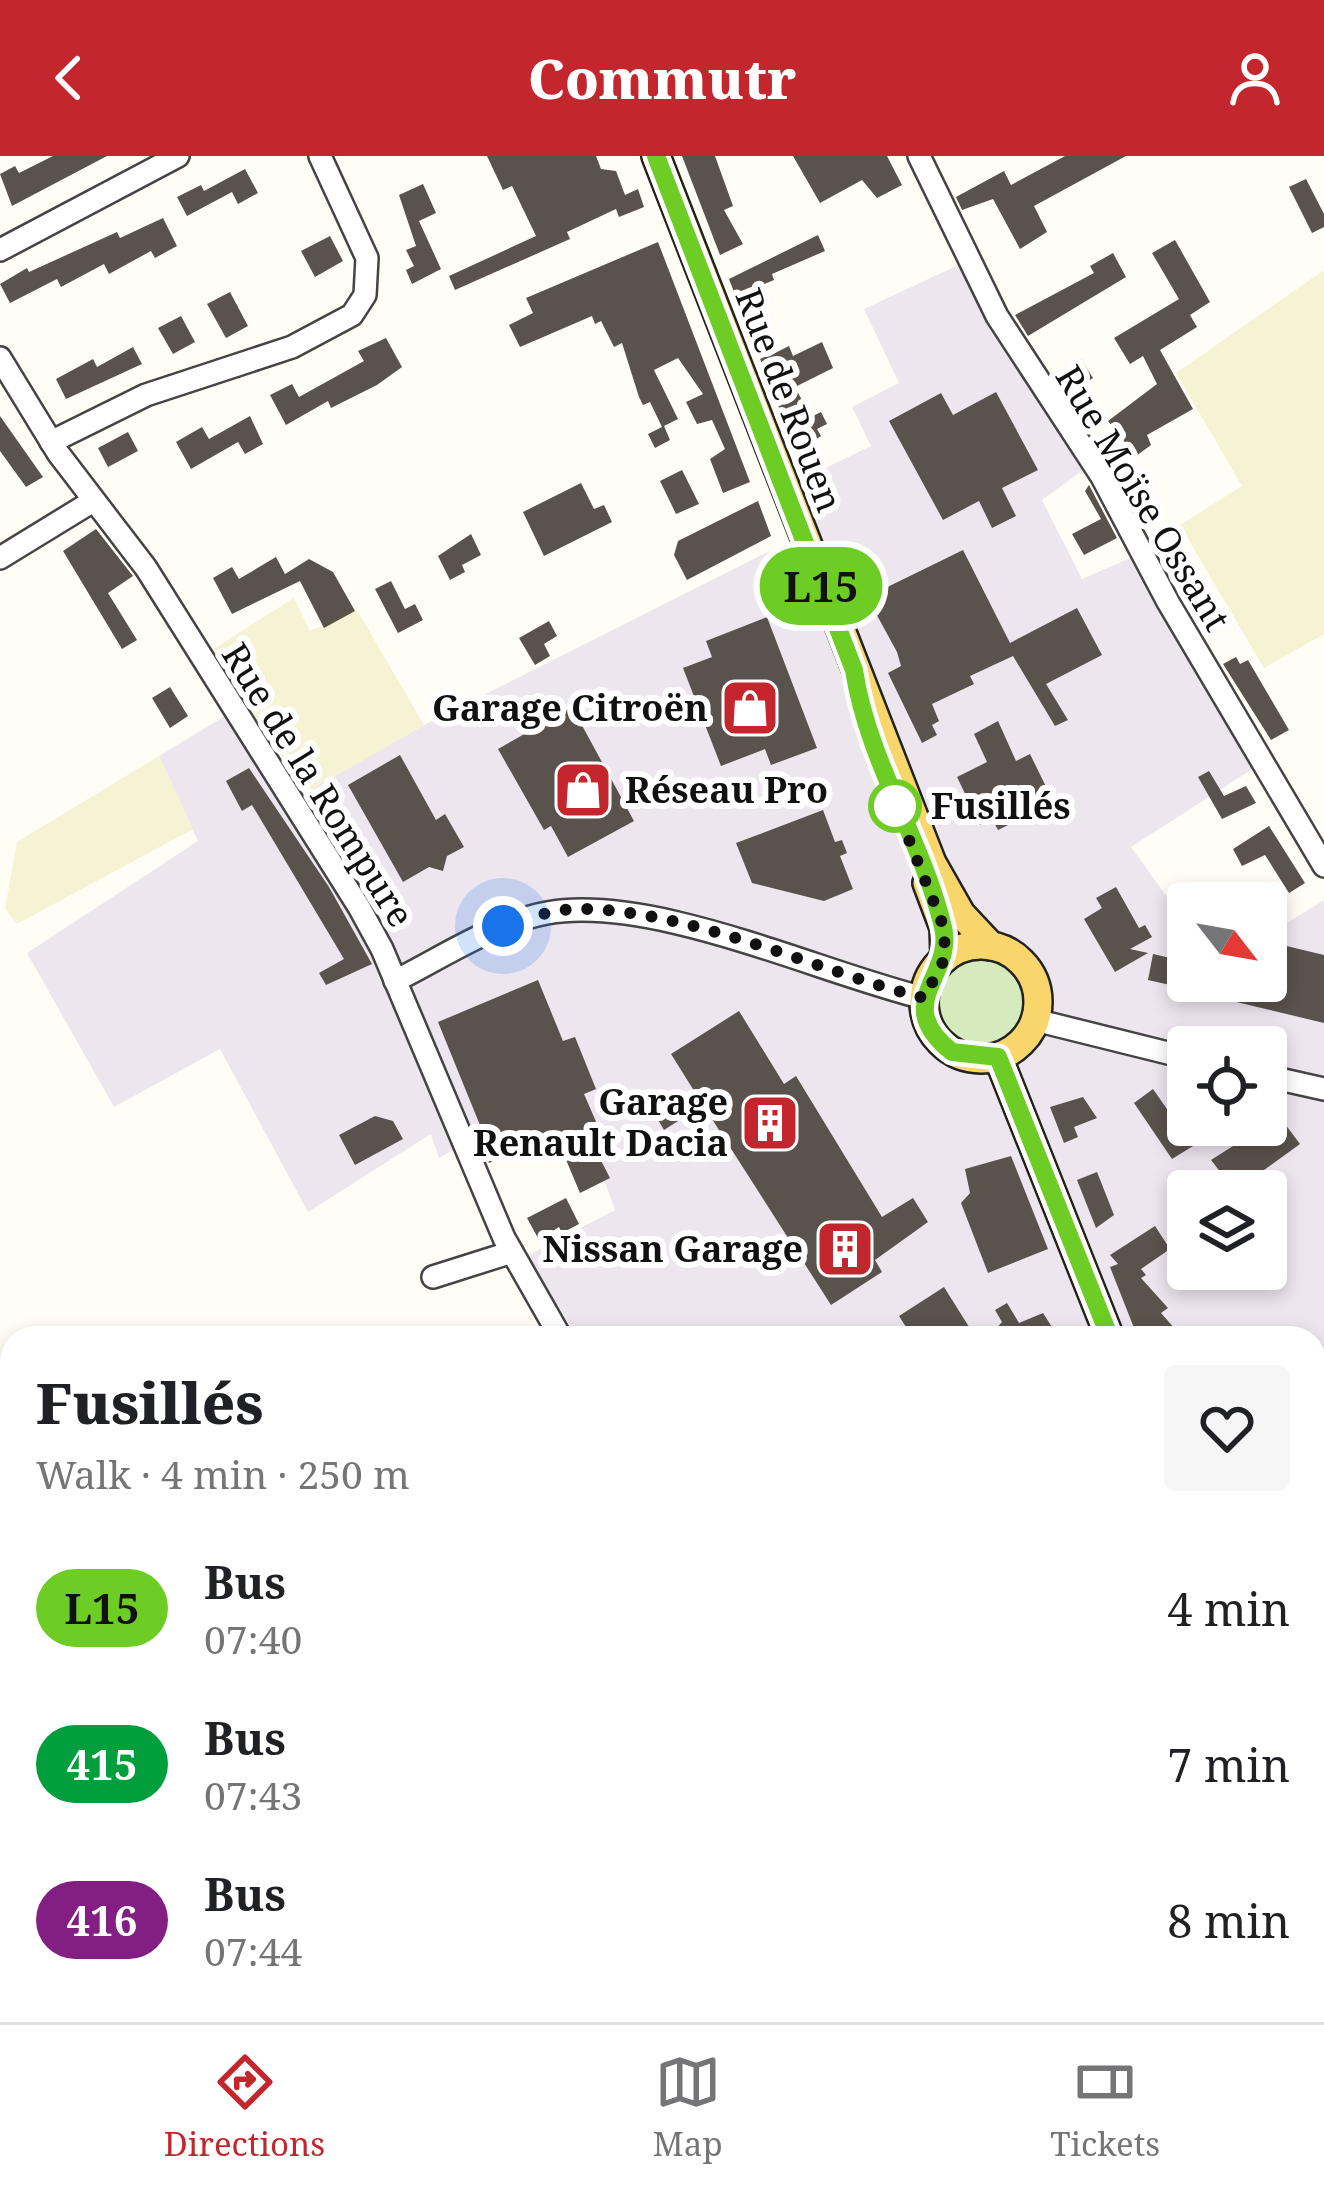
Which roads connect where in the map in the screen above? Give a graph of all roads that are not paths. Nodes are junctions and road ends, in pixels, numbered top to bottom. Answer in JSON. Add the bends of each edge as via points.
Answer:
{"nodes":[{"id":1,"x":178,"y":156,"type":"edge"},
{"id":2,"x":320,"y":156,"type":"edge"},
{"id":3,"x":656,"y":156,"type":"edge"},
{"id":4,"x":920,"y":156,"type":"edge"},
{"id":5,"x":0,"y":250,"type":"edge"},
{"id":6,"x":0,"y":358,"type":"edge"},
{"id":7,"x":51,"y":442,"type":"junction"},
{"id":8,"x":94,"y":501,"type":"junction"},
{"id":9,"x":0,"y":558,"type":"edge"},
{"id":10,"x":854,"y":670,"type":"junction"},
{"id":11,"x":1324,"y":866,"type":"edge"},
{"id":12,"x":992,"y":946,"type":"junction"},
{"id":13,"x":945,"y":958,"type":"junction"},
{"id":14,"x":395,"y":981,"type":"junction"},
{"id":15,"x":924,"y":998,"type":"junction"},
{"id":16,"x":1035,"y":1020,"type":"junction"},
{"id":17,"x":1167,"y":1053,"type":"edge"},
{"id":18,"x":998,"y":1057,"type":"junction"},
{"id":19,"x":1287,"y":1081,"type":"edge"},
{"id":20,"x":1324,"y":1089,"type":"edge"},
{"id":21,"x":512,"y":1252,"type":"junction"},
{"id":22,"x":433,"y":1277,"type":"dead end"},
{"id":23,"x":555,"y":1326,"type":"edge"},
{"id":24,"x":1105,"y":1326,"type":"edge"}],
"edges":[{"from":1,"to":5,"type":"street"},
{"from":2,"to":7,"type":"street","via":[[367,258],[365,295],[352,315],[292,347],[146,395]]},
{"from":3,"to":10,"type":"main road","name":"Rue de Rouen"},
{"from":4,"to":11,"type":"street","name":"Rue Moïse Ossant","via":[[997,316],[1102,477]]},
{"from":6,"to":7,"type":"street","name":"Rue de la Rompure"},
{"from":7,"to":8,"type":"street","name":"Rue de la Rompure"},
{"from":8,"to":9,"type":"street"},
{"from":8,"to":14,"type":"street","name":"Rue de la Rompure","via":[[146,568],[316,835]]},
{"from":10,"to":12,"type":"main road","name":"Rue de Rouen","via":[[945,888]]},
{"from":10,"to":13,"type":"main road","name":"Rue de Rouen","via":[[860,713],[941,920]]},
{"from":12,"to":13,"type":"main road"},
{"from":12,"to":16,"type":"main road","via":[[1027,968]]},
{"from":13,"to":15,"type":"main road"},
{"from":14,"to":15,"type":"street","via":[[503,926],[584,909],[699,930]]},
{"from":14,"to":21,"type":"street","name":"Rue de la Rompure"},
{"from":15,"to":18,"type":"main road","via":[[940,1042],[967,1058]]},
{"from":16,"to":17,"type":"street"},
{"from":16,"to":18,"type":"main road"},
{"from":18,"to":24,"type":"main road"},
{"from":19,"to":20,"type":"street"},
{"from":21,"to":22,"type":"street"},
{"from":21,"to":23,"type":"street","name":"Rue de la Rompure"}]}
